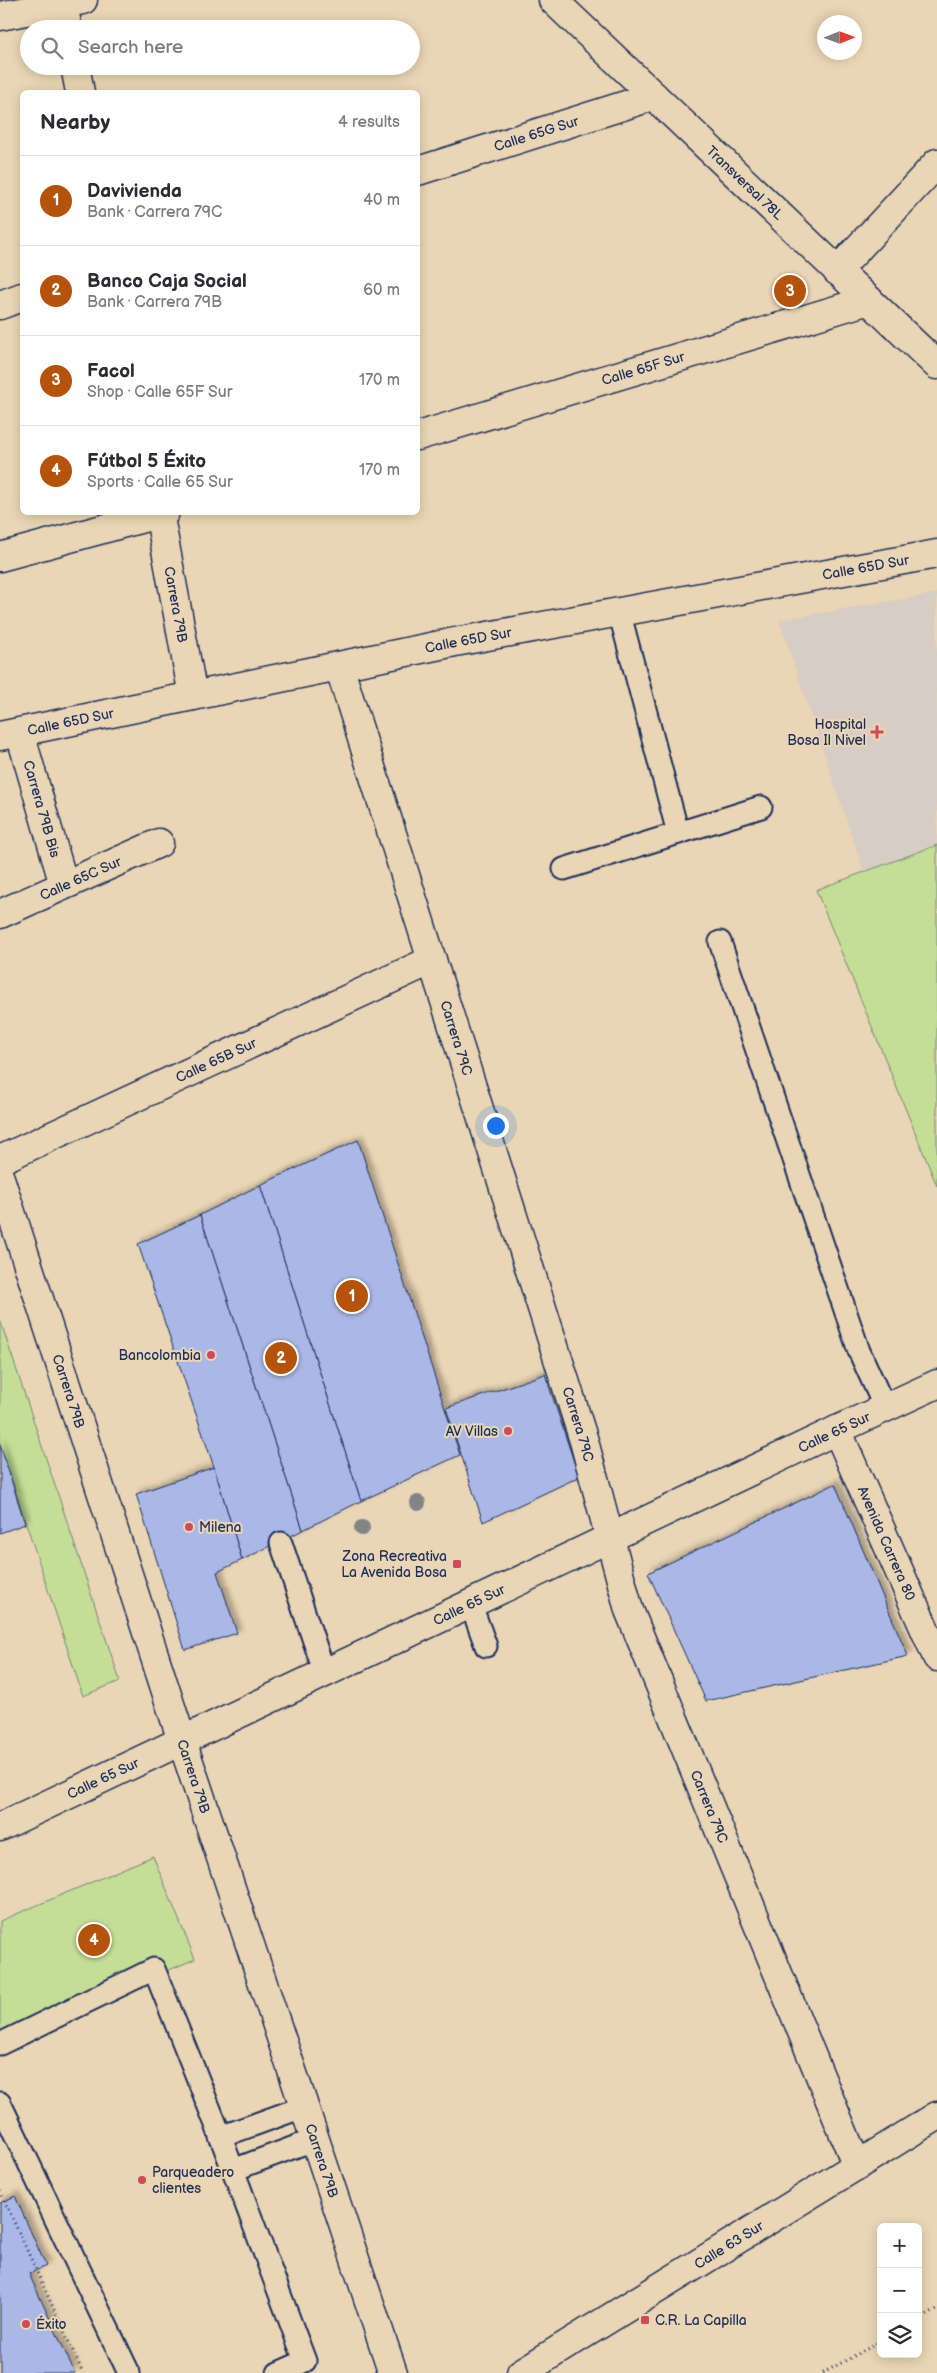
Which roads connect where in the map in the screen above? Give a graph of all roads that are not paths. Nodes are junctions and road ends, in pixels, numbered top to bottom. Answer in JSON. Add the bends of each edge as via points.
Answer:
{"nodes":[{"id":1,"x":553,"y":0,"type":"edge"},
{"id":2,"x":69,"y":8,"type":"edge"},
{"id":3,"x":0,"y":16,"type":"edge"},
{"id":4,"x":77,"y":75,"type":"edge"},
{"id":5,"x":80,"y":90,"type":"edge"},
{"id":6,"x":654,"y":96,"type":"junction"},
{"id":7,"x":937,"y":163,"type":"edge"},
{"id":8,"x":420,"y":170,"type":"edge"},
{"id":9,"x":837,"y":271,"type":"junction"},
{"id":10,"x":20,"y":298,"type":"edge"},
{"id":11,"x":869,"y":300,"type":"junction"},
{"id":12,"x":0,"y":305,"type":"edge"},
{"id":13,"x":937,"y":365,"type":"edge"},
{"id":14,"x":420,"y":435,"type":"edge"},
{"id":15,"x":154,"y":515,"type":"edge"},
{"id":16,"x":161,"y":515,"type":"edge"},
{"id":17,"x":937,"y":554,"type":"edge"},
{"id":18,"x":0,"y":557,"type":"edge"},
{"id":19,"x":619,"y":612,"type":"junction"},
{"id":20,"x":339,"y":666,"type":"junction"},
{"id":21,"x":193,"y":696,"type":"junction"},
{"id":22,"x":10,"y":734,"type":"edge"},
{"id":23,"x":761,"y":807,"type":"dead end"},
{"id":24,"x":678,"y":833,"type":"junction"},
{"id":25,"x":159,"y":843,"type":"dead end"},
{"id":26,"x":564,"y":869,"type":"dead end"},
{"id":27,"x":64,"y":885,"type":"junction"},
{"id":28,"x":0,"y":914,"type":"edge"},
{"id":29,"x":720,"y":942,"type":"dead end"},
{"id":30,"x":432,"y":960,"type":"junction"},
{"id":31,"x":0,"y":1160,"type":"edge"},
{"id":32,"x":0,"y":1178,"type":"edge"},
{"id":33,"x":937,"y":1384,"type":"edge"},
{"id":34,"x":885,"y":1408,"type":"junction"},
{"id":35,"x":837,"y":1430,"type":"junction"},
{"id":36,"x":610,"y":1538,"type":"junction"},
{"id":37,"x":281,"y":1543,"type":"dead end"},
{"id":38,"x":471,"y":1605,"type":"junction"},
{"id":39,"x":486,"y":1646,"type":"dead end"},
{"id":40,"x":937,"y":1657,"type":"edge"},
{"id":41,"x":325,"y":1674,"type":"junction"},
{"id":42,"x":182,"y":1741,"type":"junction"},
{"id":43,"x":0,"y":1827,"type":"edge"},
{"id":44,"x":0,"y":2044,"type":"edge"},
{"id":45,"x":0,"y":2103,"type":"edge"},
{"id":46,"x":303,"y":2107,"type":"junction"},
{"id":47,"x":937,"y":2116,"type":"edge"},
{"id":48,"x":220,"y":2137,"type":"junction"},
{"id":49,"x":316,"y":2139,"type":"junction"},
{"id":50,"x":857,"y":2166,"type":"junction"},
{"id":51,"x":232,"y":2170,"type":"junction"},
{"id":52,"x":129,"y":2373,"type":"edge"},
{"id":53,"x":278,"y":2373,"type":"edge"},
{"id":54,"x":393,"y":2373,"type":"edge"},
{"id":55,"x":521,"y":2373,"type":"edge"}],
"edges":[{"from":1,"to":6,"type":"street","name":"Transversal 78L"},
{"from":2,"to":3,"type":"street"},
{"from":4,"to":5,"type":"street"},
{"from":6,"to":8,"type":"street","name":"Calle 65G Sur"},
{"from":6,"to":9,"type":"street","name":"Transversal 78L"},
{"from":7,"to":9,"type":"street"},
{"from":9,"to":11,"type":"street","name":"Transversal 78L"},
{"from":10,"to":12,"type":"street"},
{"from":11,"to":13,"type":"street","name":"Transversal 78L"},
{"from":11,"to":14,"type":"street","name":"Calle 65F Sur"},
{"from":15,"to":18,"type":"street"},
{"from":16,"to":21,"type":"street","name":"Carrera 79B"},
{"from":17,"to":19,"type":"street","name":"Calle 65D Sur"},
{"from":19,"to":20,"type":"street","name":"Calle 65D Sur"},
{"from":19,"to":24,"type":"lane"},
{"from":20,"to":21,"type":"street","name":"Calle 65D Sur"},
{"from":20,"to":30,"type":"street","name":"Carrera 79C"},
{"from":21,"to":22,"type":"street","name":"Calle 65D Sur"},
{"from":22,"to":27,"type":"street","name":"Carrera 79B Bis"},
{"from":23,"to":24,"type":"lane"},
{"from":24,"to":26,"type":"lane"},
{"from":25,"to":27,"type":"street","name":"Calle 65C Sur"},
{"from":27,"to":28,"type":"street","name":"Calle 65C Sur"},
{"from":29,"to":34,"type":"lane","via":[[859,1351]]},
{"from":30,"to":31,"type":"street","name":"Calle 65B Sur"},
{"from":30,"to":36,"type":"street","name":"Carrera 79C","via":[[584,1441]]},
{"from":32,"to":42,"type":"street","name":"Carrera 79B"},
{"from":33,"to":34,"type":"street","name":"Calle 65 Sur"},
{"from":34,"to":35,"type":"street","name":"Calle 65 Sur"},
{"from":35,"to":36,"type":"street","name":"Calle 65 Sur"},
{"from":35,"to":40,"type":"street","name":"Avenida Carrera 80"},
{"from":36,"to":38,"type":"street","name":"Calle 65 Sur"},
{"from":36,"to":50,"type":"street","name":"Carrera 79C","via":[[629,1610]]},
{"from":37,"to":41,"type":"lane"},
{"from":38,"to":39,"type":"lane"},
{"from":38,"to":41,"type":"street","name":"Calle 65 Sur"},
{"from":41,"to":42,"type":"street","name":"Calle 65 Sur"},
{"from":42,"to":43,"type":"street","name":"Calle 65 Sur"},
{"from":42,"to":46,"type":"street","name":"Carrera 79B"},
{"from":44,"to":48,"type":"lane","via":[[154,1968]]},
{"from":45,"to":52,"type":"lane"},
{"from":46,"to":48,"type":"lane"},
{"from":46,"to":49,"type":"street","name":"Carrera 79B"},
{"from":47,"to":50,"type":"street","name":"Calle 63 Sur"},
{"from":48,"to":51,"type":"lane"},
{"from":49,"to":51,"type":"lane"},
{"from":49,"to":54,"type":"street","name":"Carrera 79B"},
{"from":50,"to":55,"type":"street","name":"Calle 63 Sur"},
{"from":51,"to":53,"type":"lane","via":[[305,2361]]}]}
